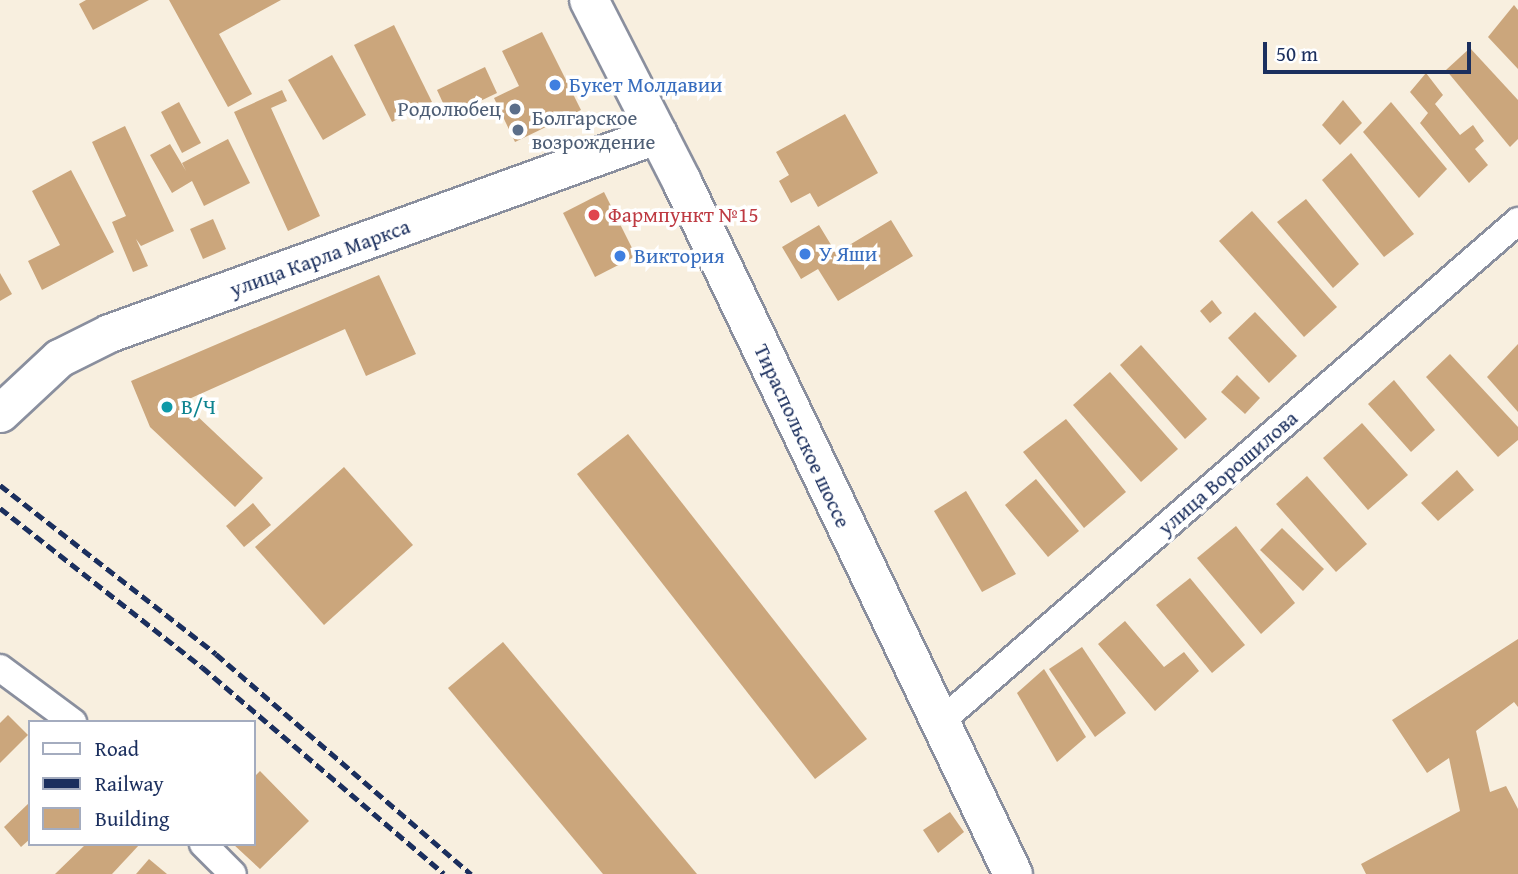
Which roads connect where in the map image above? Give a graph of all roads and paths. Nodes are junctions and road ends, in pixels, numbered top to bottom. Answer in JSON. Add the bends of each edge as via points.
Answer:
{"nodes":[{"id":1,"x":589,"y":0,"type":"edge"},
{"id":2,"x":658,"y":134,"type":"junction"},
{"id":3,"x":1518,"y":221,"type":"edge"},
{"id":4,"x":0,"y":413,"type":"edge"},
{"id":5,"x":0,"y":668,"type":"edge"},
{"id":6,"x":70,"y":720,"type":"edge"},
{"id":7,"x":938,"y":724,"type":"junction"},
{"id":8,"x":205,"y":846,"type":"edge"},
{"id":9,"x":233,"y":874,"type":"edge"},
{"id":10,"x":1013,"y":874,"type":"edge"}],
"edges":[{"from":1,"to":2,"type":"main road","name":"Тираспольское шоссе"},
{"from":2,"to":4,"type":"main road","name":"улица Карла Маркса","via":[[109,333],[60,358]]},
{"from":2,"to":7,"type":"main road","name":"Тираспольское шоссе"},
{"from":3,"to":7,"type":"street","name":"улица Ворошилова"},
{"from":5,"to":6,"type":"street"},
{"from":7,"to":10,"type":"main road","name":"Тираспольское шоссе"},
{"from":8,"to":9,"type":"street"}]}
